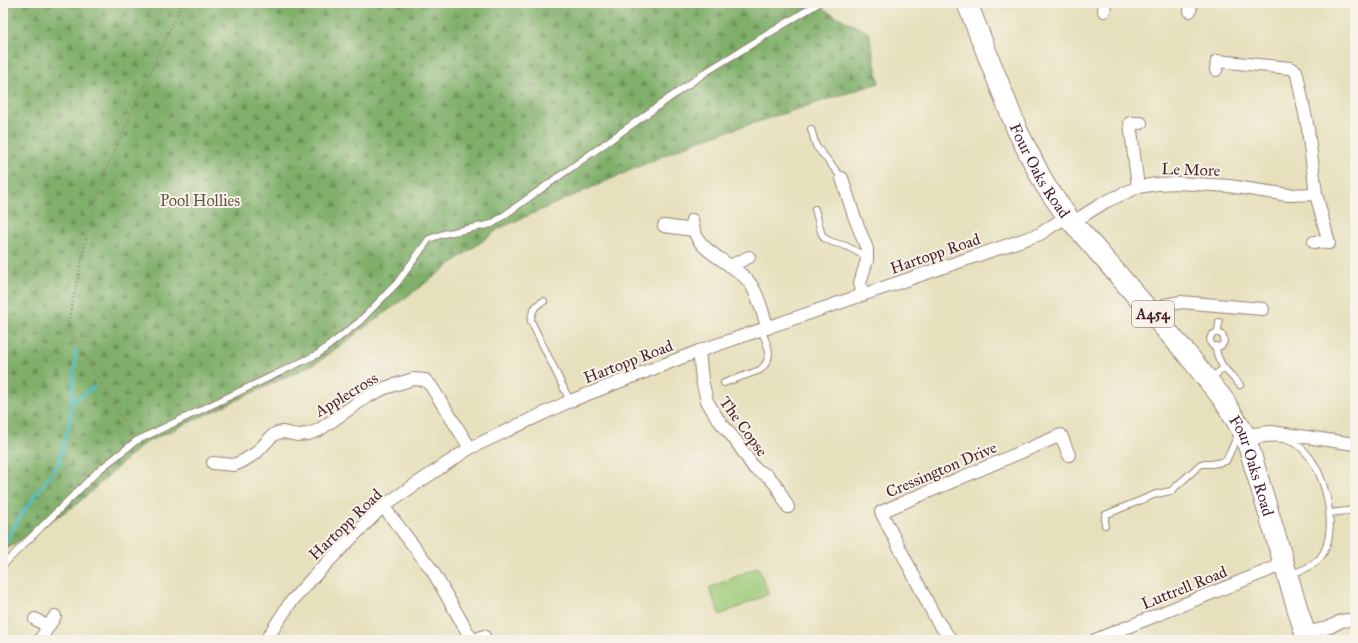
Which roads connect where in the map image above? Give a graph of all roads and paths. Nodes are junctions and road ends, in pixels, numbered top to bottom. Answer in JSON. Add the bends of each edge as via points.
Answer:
{"nodes":[{"id":1,"x":182,"y":3,"type":"edge"},
{"id":2,"x":819,"y":3,"type":"edge"},
{"id":3,"x":967,"y":3,"type":"edge"},
{"id":4,"x":1216,"y":70,"type":"dead end"},
{"id":5,"x":1141,"y":122,"type":"dead end"},
{"id":6,"x":811,"y":129,"type":"dead end"},
{"id":7,"x":842,"y":178,"type":"joint"},
{"id":8,"x":1138,"y":187,"type":"junction"},
{"id":9,"x":1316,"y":194,"type":"junction"},
{"id":10,"x":815,"y":209,"type":"dead end"},
{"id":11,"x":1070,"y":219,"type":"junction"},
{"id":12,"x":664,"y":226,"type":"dead end"},
{"id":13,"x":1314,"y":242,"type":"dead end"},
{"id":14,"x":867,"y":257,"type":"junction"},
{"id":15,"x":750,"y":258,"type":"dead end"},
{"id":16,"x":730,"y":266,"type":"junction"},
{"id":17,"x":863,"y":295,"type":"junction"},
{"id":18,"x":544,"y":300,"type":"dead end"},
{"id":19,"x":1263,"y":309,"type":"dead end"},
{"id":20,"x":1153,"y":314,"type":"junction"},
{"id":21,"x":1219,"y":322,"type":"dead end"},
{"id":22,"x":765,"y":329,"type":"junction"},
{"id":23,"x":1218,"y":332,"type":"junction"},
{"id":24,"x":1216,"y":346,"type":"junction"},
{"id":25,"x":699,"y":351,"type":"junction"},
{"id":26,"x":1224,"y":368,"type":"junction"},
{"id":27,"x":1208,"y":380,"type":"junction"},
{"id":28,"x":724,"y":383,"type":"dead end"},
{"id":29,"x":1240,"y":386,"type":"dead end"},
{"id":30,"x":570,"y":401,"type":"junction"},
{"id":31,"x":1245,"y":435,"type":"junction"},
{"id":32,"x":136,"y":441,"type":"junction"},
{"id":33,"x":1355,"y":444,"type":"edge"},
{"id":34,"x":470,"y":448,"type":"junction"},
{"id":35,"x":1069,"y":455,"type":"dead end"},
{"id":36,"x":213,"y":463,"type":"dead end"},
{"id":37,"x":383,"y":506,"type":"junction"},
{"id":38,"x":788,"y":507,"type":"dead end"},
{"id":39,"x":1355,"y":510,"type":"edge"},
{"id":40,"x":1330,"y":513,"type":"junction"},
{"id":41,"x":1105,"y":525,"type":"dead end"},
{"id":42,"x":3,"y":565,"type":"edge"},
{"id":43,"x":1286,"y":569,"type":"junction"},
{"id":44,"x":55,"y":616,"type":"dead end"},
{"id":45,"x":35,"y":619,"type":"dead end"},
{"id":46,"x":1355,"y":619,"type":"edge"},
{"id":47,"x":48,"y":627,"type":"junction"},
{"id":48,"x":1306,"y":637,"type":"edge"},
{"id":49,"x":477,"y":639,"type":"edge"},
{"id":50,"x":40,"y":640,"type":"edge"},
{"id":51,"x":266,"y":640,"type":"edge"},
{"id":52,"x":951,"y":640,"type":"edge"},
{"id":53,"x":1095,"y":640,"type":"edge"}],
"edges":[{"from":1,"to":32,"type":"path","via":[[106,169],[88,230],[67,328]]},
{"from":2,"to":32,"type":"lane","via":[[706,72],[492,224],[429,239],[397,283],[359,322],[318,354]]},
{"from":3,"to":11,"type":"main road","name":"Four Oaks Road","number":"A454","via":[[1018,132],[1045,185]]},
{"from":4,"to":9,"type":"street","via":[[1217,61],[1290,68],[1296,71],[1308,129]]},
{"from":5,"to":8,"type":"street","via":[[1130,123]]},
{"from":6,"to":7,"type":"lane","via":[[816,146]]},
{"from":7,"to":14,"type":"street","via":[[866,244]]},
{"from":8,"to":9,"type":"street","name":"Le More","via":[[1178,183],[1229,186],[1289,195]]},
{"from":8,"to":11,"type":"street","name":"Le More"},
{"from":9,"to":13,"type":"street","via":[[1329,243]]},
{"from":10,"to":14,"type":"lane","via":[[824,238]]},
{"from":11,"to":17,"type":"street","name":"Hartopp Road","via":[[1040,234]]},
{"from":11,"to":20,"type":"main road","name":"Four Oaks Road","number":"A454"},
{"from":12,"to":16,"type":"street","via":[[692,225],[700,242]]},
{"from":14,"to":17,"type":"street","via":[[860,283]]},
{"from":15,"to":16,"type":"street"},
{"from":16,"to":22,"type":"street","via":[[752,286]]},
{"from":17,"to":22,"type":"street","name":"Hartopp Road"},
{"from":18,"to":30,"type":"lane","via":[[537,304],[531,320]]},
{"from":19,"to":20,"type":"street","via":[[1181,302],[1165,304]]},
{"from":20,"to":27,"type":"main road","name":"Four Oaks Road","number":"A454"},
{"from":21,"to":23,"type":"lane"},
{"from":22,"to":25,"type":"street","name":"Hartopp Road"},
{"from":22,"to":28,"type":"lane","via":[[769,350],[765,366]]},
{"from":23,"to":24,"type":"lane","via":[[1211,336],[1210,340]]},
{"from":23,"to":24,"type":"lane","via":[[1224,341],[1222,345]]},
{"from":24,"to":26,"type":"lane","via":[[1216,353]]},
{"from":25,"to":30,"type":"street","name":"Hartopp Road"},
{"from":25,"to":38,"type":"street","name":"The Copse","via":[[706,401],[754,468],[768,476],[776,485]]},
{"from":26,"to":27,"type":"lane"},
{"from":26,"to":29,"type":"lane"},
{"from":27,"to":31,"type":"main road","name":"Four Oaks Road","number":"A454"},
{"from":30,"to":34,"type":"street","name":"Hartopp Road"},
{"from":31,"to":33,"type":"street","via":[[1271,432]]},
{"from":31,"to":40,"type":"lane","via":[[1277,438],[1294,443],[1307,454],[1314,463],[1326,493]]},
{"from":31,"to":41,"type":"lane","via":[[1226,461],[1200,464],[1171,491],[1156,494],[1105,515]]},
{"from":31,"to":43,"type":"main road","name":"Four Oaks Road","number":"A454"},
{"from":32,"to":42,"type":"lane","via":[[98,471]]},
{"from":34,"to":36,"type":"street","name":"Applecross","via":[[432,386],[424,380],[413,379],[385,388],[366,398],[319,430],[298,435],[277,433],[256,453],[243,461],[234,465]]},
{"from":34,"to":37,"type":"street","name":"Hartopp Road"},
{"from":35,"to":52,"type":"street","name":"Cressington Drive","via":[[1061,435],[881,512],[936,619]]},
{"from":37,"to":49,"type":"street","via":[[432,570]]},
{"from":37,"to":51,"type":"street","name":"Hartopp Road","via":[[290,603]]},
{"from":39,"to":40,"type":"lane"},
{"from":40,"to":43,"type":"lane","via":[[1329,539],[1321,558],[1312,566]]},
{"from":43,"to":48,"type":"main road","name":"Four Oaks Road","number":"A454"},
{"from":43,"to":53,"type":"street","name":"Luttrell Road"},
{"from":44,"to":47,"type":"street"},
{"from":45,"to":47,"type":"street"},
{"from":46,"to":48,"type":"street","via":[[1341,621]]},
{"from":47,"to":50,"type":"street"}]}
